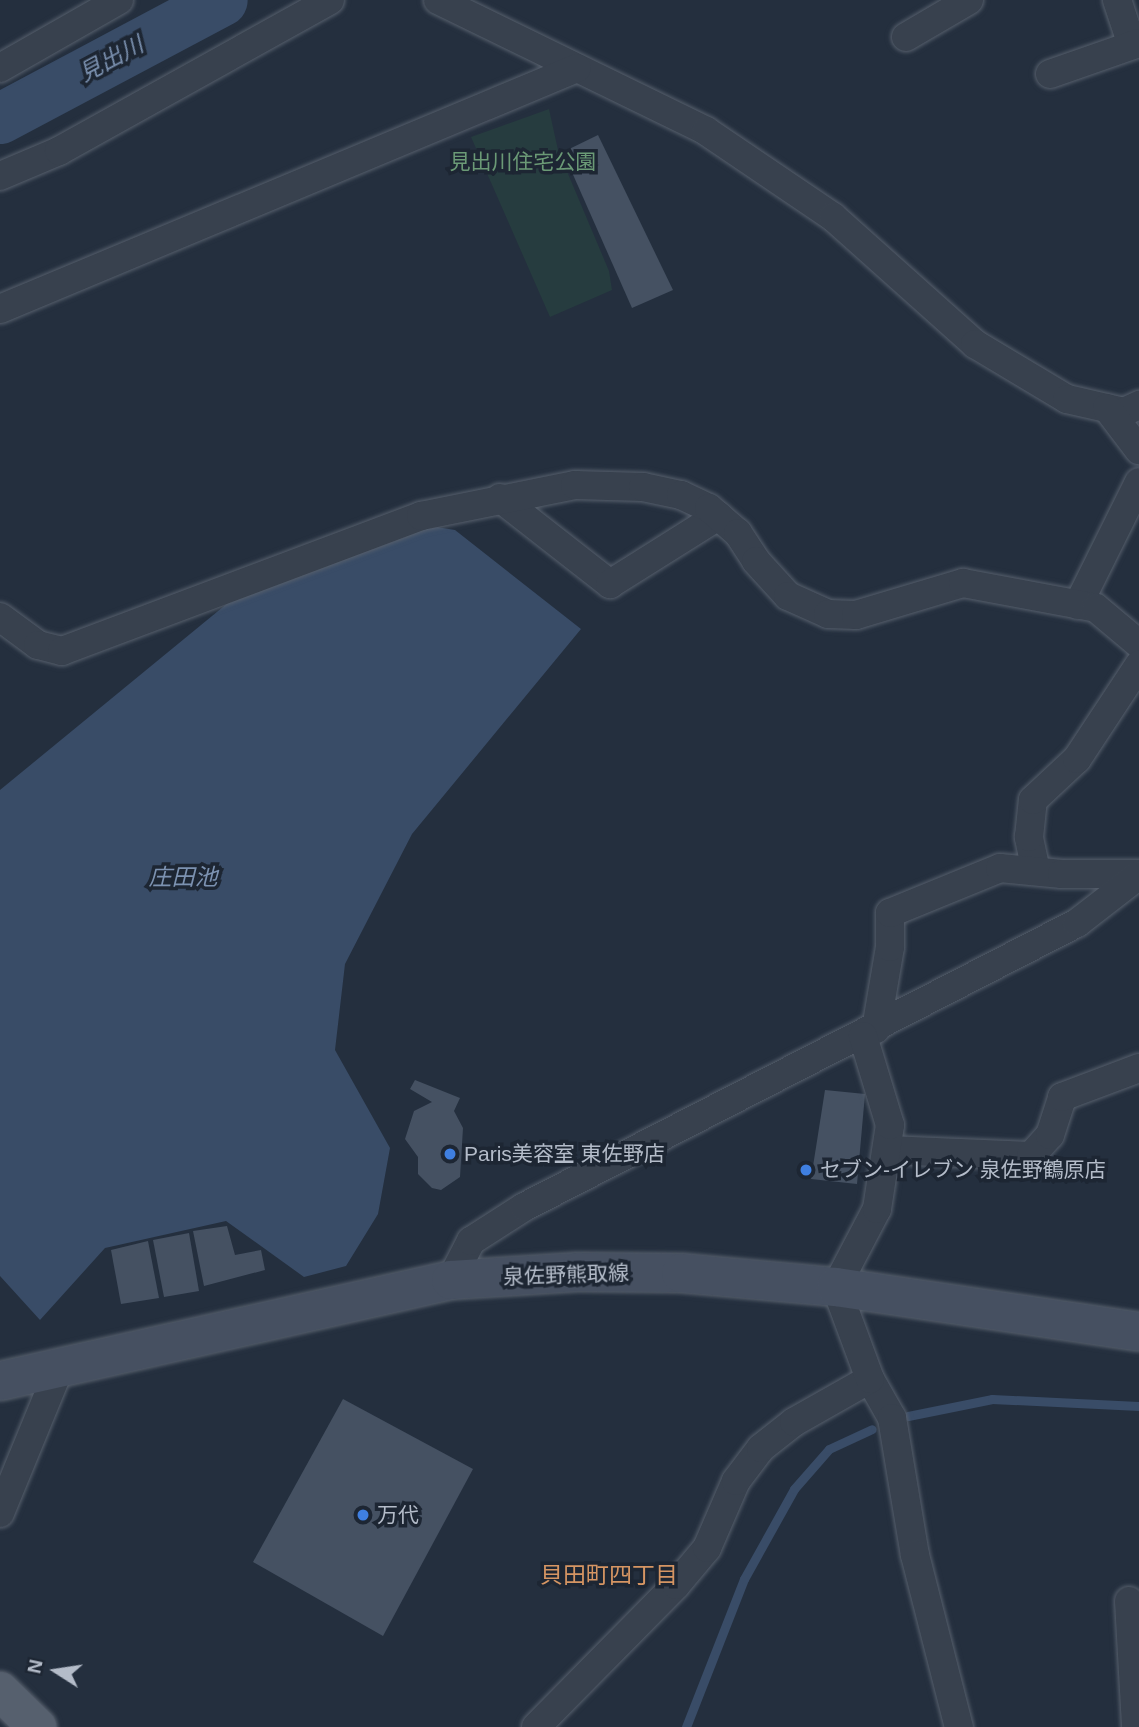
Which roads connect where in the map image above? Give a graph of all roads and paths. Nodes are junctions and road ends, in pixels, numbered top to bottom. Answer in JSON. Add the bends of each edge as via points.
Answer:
{"nodes":[{"id":1,"x":119,"y":0,"type":"edge"},
{"id":2,"x":330,"y":0,"type":"edge"},
{"id":3,"x":438,"y":0,"type":"edge"},
{"id":4,"x":969,"y":0,"type":"edge"},
{"id":5,"x":1117,"y":0,"type":"edge"},
{"id":6,"x":906,"y":37,"type":"dead end"},
{"id":7,"x":1136,"y":44,"type":"edge"},
{"id":8,"x":0,"y":68,"type":"edge"},
{"id":9,"x":577,"y":68,"type":"junction"},
{"id":10,"x":1050,"y":74,"type":"dead end"},
{"id":11,"x":0,"y":176,"type":"edge"},
{"id":12,"x":0,"y":309,"type":"edge"},
{"id":13,"x":1139,"y":405,"type":"edge"},
{"id":14,"x":1107,"y":408,"type":"junction"},
{"id":15,"x":1139,"y":450,"type":"edge"},
{"id":16,"x":1139,"y":482,"type":"edge"},
{"id":17,"x":500,"y":498,"type":"junction"},
{"id":18,"x":718,"y":516,"type":"junction"},
{"id":19,"x":1078,"y":605,"type":"junction"},
{"id":20,"x":0,"y":617,"type":"edge"},
{"id":21,"x":1139,"y":644,"type":"edge"},
{"id":22,"x":1139,"y":664,"type":"edge"},
{"id":23,"x":1036,"y":871,"type":"junction"},
{"id":24,"x":1139,"y":874,"type":"edge"},
{"id":25,"x":870,"y":1033,"type":"junction"},
{"id":26,"x":1139,"y":1068,"type":"edge"},
{"id":27,"x":887,"y":1150,"type":"junction"},
{"id":28,"x":452,"y":1280,"type":"junction"},
{"id":29,"x":836,"y":1287,"type":"junction"},
{"id":30,"x":1139,"y":1332,"type":"edge"},
{"id":31,"x":60,"y":1367,"type":"junction"},
{"id":32,"x":870,"y":1379,"type":"junction"},
{"id":33,"x":0,"y":1381,"type":"edge"},
{"id":34,"x":0,"y":1513,"type":"edge"},
{"id":35,"x":1129,"y":1601,"type":"dead end"},
{"id":36,"x":0,"y":1691,"type":"edge"},
{"id":37,"x":37,"y":1727,"type":"edge"},
{"id":38,"x":536,"y":1727,"type":"edge"},
{"id":39,"x":959,"y":1727,"type":"edge"},
{"id":40,"x":1136,"y":1727,"type":"edge"}],
"edges":[{"from":1,"to":8,"type":"street"},
{"from":2,"to":11,"type":"street","via":[[58,151]]},
{"from":3,"to":9,"type":"street"},
{"from":4,"to":6,"type":"street"},
{"from":5,"to":7,"type":"street"},
{"from":7,"to":10,"type":"street"},
{"from":9,"to":12,"type":"street"},
{"from":9,"to":14,"type":"street","via":[[706,131],[833,217],[975,344],[1067,399]]},
{"from":13,"to":14,"type":"street","via":[[1124,412]]},
{"from":14,"to":15,"type":"street"},
{"from":16,"to":19,"type":"street"},
{"from":17,"to":18,"type":"street","via":[[575,485],[643,487],[681,495]]},
{"from":17,"to":18,"type":"street","via":[[610,584]]},
{"from":17,"to":20,"type":"street","via":[[421,516],[62,650],[38,645]]},
{"from":18,"to":19,"type":"street","via":[[738,533],[788,596],[828,614],[856,615],[963,583]]},
{"from":19,"to":21,"type":"street","via":[[1096,608]]},
{"from":22,"to":23,"type":"street","via":[[1077,758],[1033,800],[1029,837]]},
{"from":23,"to":24,"type":"street"},
{"from":23,"to":25,"type":"street","via":[[1000,868],[890,913],[890,947]]},
{"from":24,"to":25,"type":"street","via":[[1077,923]]},
{"from":25,"to":27,"type":"street","via":[[890,1125]]},
{"from":25,"to":28,"type":"street","via":[[524,1206],[471,1241]]},
{"from":26,"to":27,"type":"street","via":[[1062,1097],[1050,1135],[1031,1156]]},
{"from":27,"to":29,"type":"street","via":[[877,1209]]},
{"from":28,"to":29,"type":"main road","name":"泉佐野熊取線","via":[[578,1272],[681,1273]]},
{"from":28,"to":31,"type":"main road","name":"泉佐野熊取線"},
{"from":29,"to":30,"type":"main road","name":"泉佐野熊取線"},
{"from":29,"to":32,"type":"street"},
{"from":31,"to":33,"type":"main road","name":"泉佐野熊取線"},
{"from":31,"to":34,"type":"street"},
{"from":32,"to":38,"type":"street","via":[[794,1422],[761,1448],[736,1481],[707,1548]]},
{"from":32,"to":39,"type":"street","via":[[892,1418],[915,1555]]},
{"from":35,"to":40,"type":"street"},
{"from":36,"to":37,"type":"main road"}]}
